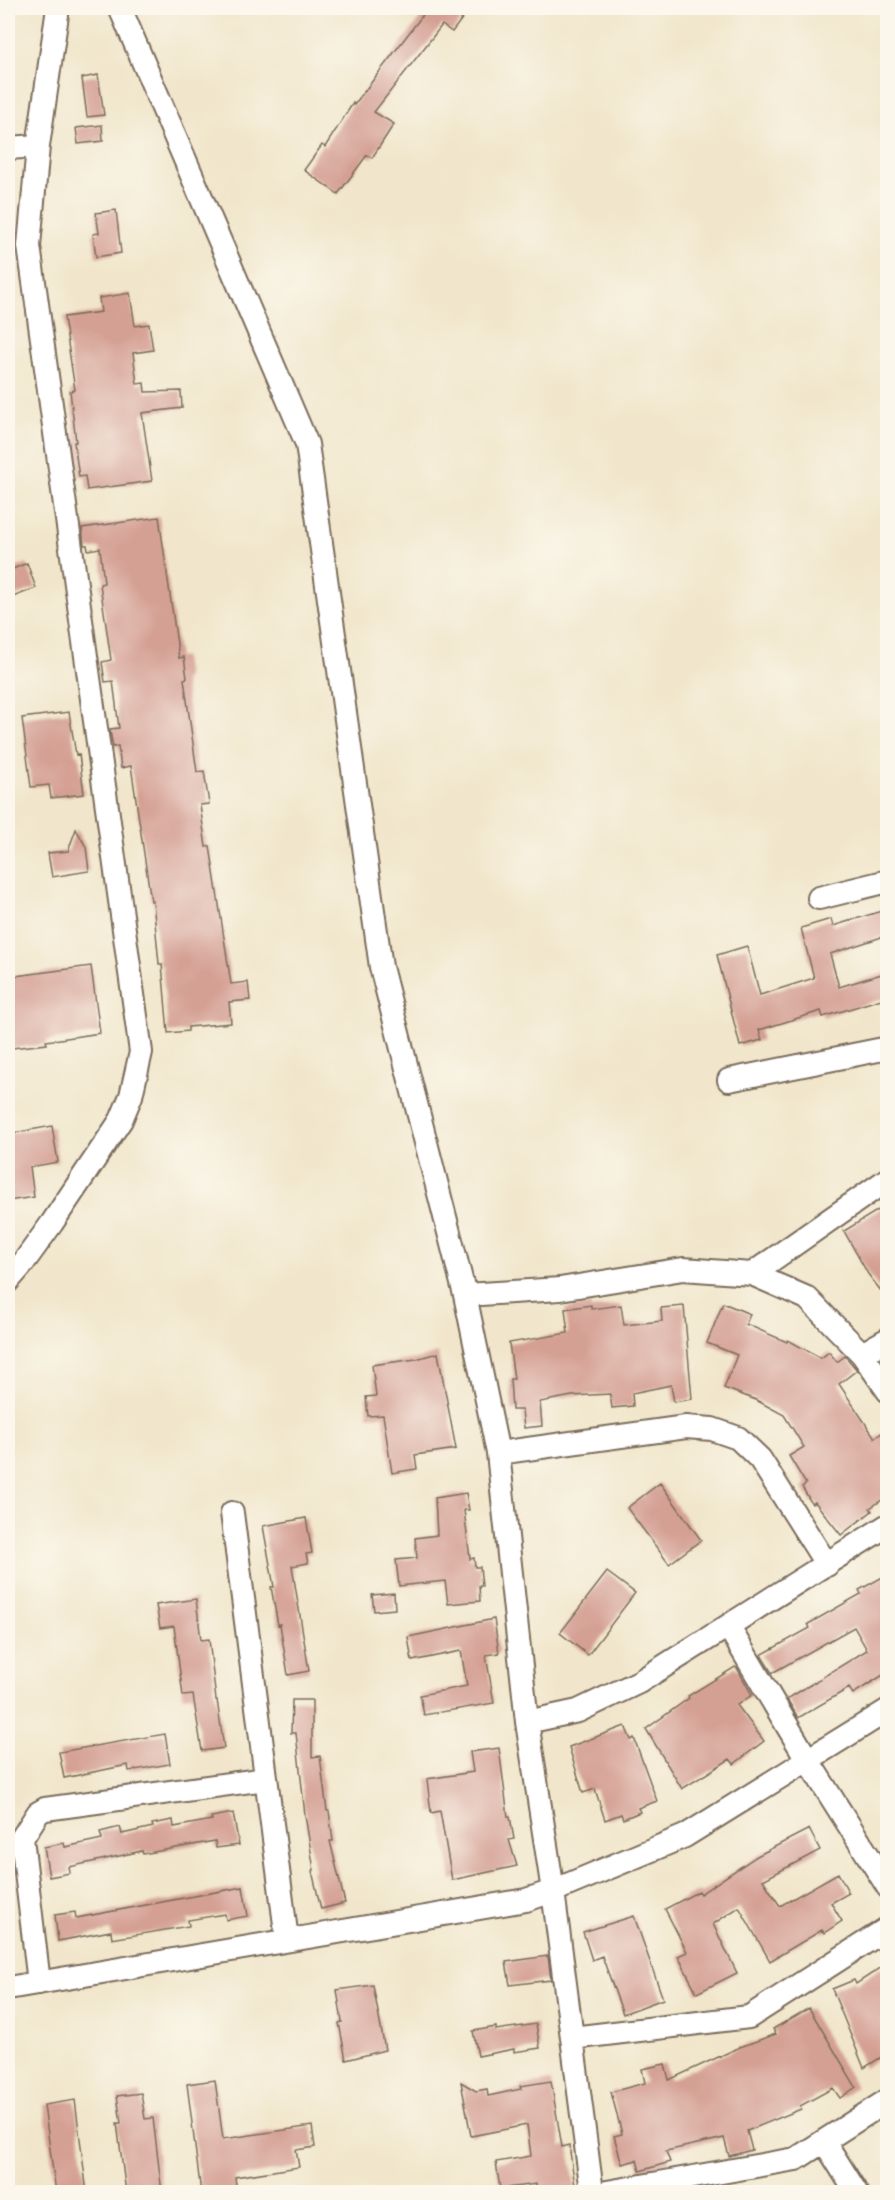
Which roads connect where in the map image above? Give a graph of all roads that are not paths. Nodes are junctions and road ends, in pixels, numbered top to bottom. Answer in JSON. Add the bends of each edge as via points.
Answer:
{"nodes":[{"id":1,"x":58,"y":8,"type":"edge"},
{"id":2,"x":120,"y":8,"type":"edge"},
{"id":3,"x":38,"y":146,"type":"junction"},
{"id":4,"x":8,"y":148,"type":"edge"},
{"id":5,"x":888,"y":881,"type":"edge"},
{"id":6,"x":819,"y":898,"type":"dead end"},
{"id":7,"x":888,"y":1048,"type":"edge"},
{"id":8,"x":729,"y":1080,"type":"dead end"},
{"id":9,"x":888,"y":1179,"type":"edge"},
{"id":10,"x":752,"y":1274,"type":"junction"},
{"id":11,"x":8,"y":1281,"type":"edge"},
{"id":12,"x":465,"y":1295,"type":"junction"},
{"id":13,"x":888,"y":1339,"type":"edge"},
{"id":14,"x":862,"y":1354,"type":"junction"},
{"id":15,"x":888,"y":1390,"type":"edge"},
{"id":16,"x":498,"y":1453,"type":"junction"},
{"id":17,"x":232,"y":1513,"type":"dead end"},
{"id":18,"x":888,"y":1526,"type":"edge"},
{"id":19,"x":827,"y":1565,"type":"junction"},
{"id":20,"x":728,"y":1626,"type":"junction"},
{"id":21,"x":888,"y":1710,"type":"edge"},
{"id":22,"x":527,"y":1722,"type":"junction"},
{"id":23,"x":807,"y":1759,"type":"junction"},
{"id":24,"x":266,"y":1779,"type":"junction"},
{"id":25,"x":888,"y":1887,"type":"edge"},
{"id":26,"x":553,"y":1891,"type":"junction"},
{"id":27,"x":888,"y":1928,"type":"edge"},
{"id":28,"x":287,"y":1940,"type":"junction"},
{"id":29,"x":39,"y":1983,"type":"junction"},
{"id":30,"x":8,"y":1988,"type":"edge"},
{"id":31,"x":572,"y":2038,"type":"junction"},
{"id":32,"x":888,"y":2100,"type":"edge"},
{"id":33,"x":824,"y":2141,"type":"junction"},
{"id":34,"x":592,"y":2193,"type":"edge"},
{"id":35,"x":606,"y":2193,"type":"edge"},
{"id":36,"x":856,"y":2193,"type":"edge"}],
"edges":[{"from":1,"to":3,"type":"street"},
{"from":2,"to":12,"type":"street","via":[[307,444],[381,968]]},
{"from":3,"to":4,"type":"street"},
{"from":3,"to":11,"type":"street","via":[[29,246],[141,1052],[121,1120]]},
{"from":5,"to":6,"type":"street"},
{"from":7,"to":8,"type":"street"},
{"from":9,"to":10,"type":"street"},
{"from":10,"to":12,"type":"street","via":[[683,1269],[560,1289]]},
{"from":10,"to":14,"type":"street","via":[[807,1298]]},
{"from":12,"to":16,"type":"street"},
{"from":13,"to":14,"type":"street"},
{"from":14,"to":15,"type":"street"},
{"from":16,"to":19,"type":"street","via":[[686,1427],[712,1429],[738,1438],[760,1459]]},
{"from":16,"to":22,"type":"street"},
{"from":17,"to":24,"type":"street"},
{"from":18,"to":19,"type":"street"},
{"from":19,"to":20,"type":"street"},
{"from":20,"to":22,"type":"street","via":[[639,1682],[578,1711]]},
{"from":20,"to":23,"type":"street"},
{"from":21,"to":23,"type":"street"},
{"from":22,"to":26,"type":"street"},
{"from":23,"to":25,"type":"street"},
{"from":23,"to":26,"type":"street","via":[[685,1836]]},
{"from":24,"to":28,"type":"street"},
{"from":24,"to":29,"type":"street","via":[[38,1813],[22,1838]]},
{"from":26,"to":28,"type":"street","via":[[526,1900]]},
{"from":26,"to":31,"type":"street"},
{"from":27,"to":31,"type":"street","via":[[749,2017]]},
{"from":28,"to":29,"type":"street"},
{"from":29,"to":30,"type":"street"},
{"from":31,"to":34,"type":"street"},
{"from":32,"to":33,"type":"street"},
{"from":33,"to":35,"type":"street","via":[[796,2159]]},
{"from":33,"to":36,"type":"street"}]}
